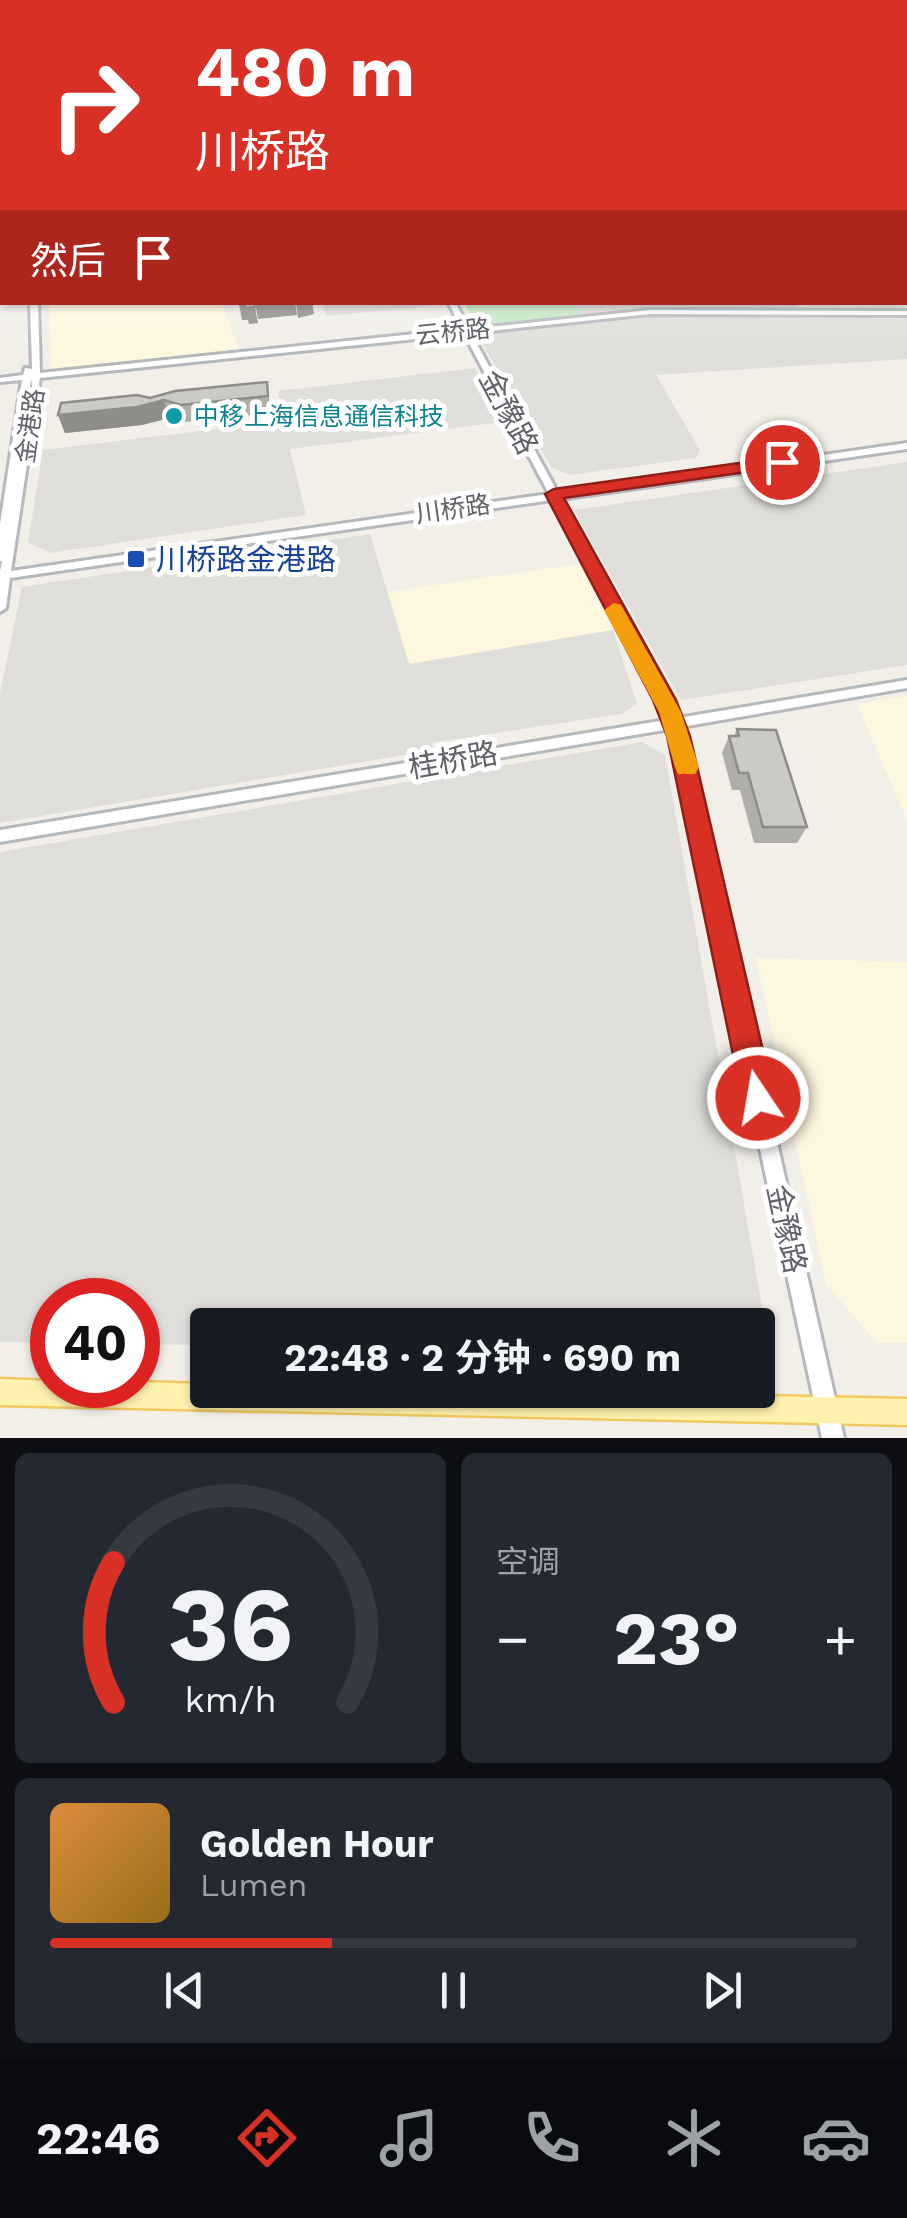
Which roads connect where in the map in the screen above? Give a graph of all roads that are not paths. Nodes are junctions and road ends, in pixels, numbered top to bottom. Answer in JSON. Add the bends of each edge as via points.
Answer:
{"nodes":[{"id":1,"x":26,"y":305,"type":"edge"},
{"id":2,"x":34,"y":305,"type":"edge"},
{"id":3,"x":453,"y":305,"type":"edge"},
{"id":4,"x":907,"y":314,"type":"edge"},
{"id":5,"x":466,"y":331,"type":"junction"},
{"id":6,"x":32,"y":377,"type":"junction"},
{"id":7,"x":0,"y":380,"type":"edge"},
{"id":8,"x":907,"y":444,"type":"edge"},
{"id":9,"x":552,"y":492,"type":"junction"},
{"id":10,"x":0,"y":558,"type":"edge"},
{"id":11,"x":4,"y":572,"type":"edge"},
{"id":12,"x":0,"y":608,"type":"edge"},
{"id":13,"x":907,"y":684,"type":"edge"},
{"id":14,"x":674,"y":723,"type":"junction"},
{"id":15,"x":0,"y":836,"type":"edge"},
{"id":16,"x":0,"y":1392,"type":"edge"},
{"id":17,"x":826,"y":1410,"type":"junction"},
{"id":18,"x":907,"y":1412,"type":"edge"},
{"id":19,"x":832,"y":1438,"type":"edge"}],
"edges":[{"from":1,"to":6,"type":"street","name":"金港路"},
{"from":2,"to":6,"type":"street","name":"金港路"},
{"from":3,"to":5,"type":"street","name":"金豫路"},
{"from":4,"to":5,"type":"street","name":"云桥路","via":[[670,311]]},
{"from":5,"to":6,"type":"street","name":"云桥路"},
{"from":5,"to":9,"type":"street","name":"金豫路"},
{"from":6,"to":7,"type":"street","name":"云桥路"},
{"from":6,"to":10,"type":"street","name":"金港路"},
{"from":6,"to":11,"type":"street","name":"金港路"},
{"from":8,"to":9,"type":"street","name":"川桥路"},
{"from":9,"to":11,"type":"street","name":"川桥路"},
{"from":9,"to":14,"type":"street","name":"金豫路"},
{"from":11,"to":12,"type":"street","name":"金港路"},
{"from":13,"to":14,"type":"street","name":"桂桥路"},
{"from":14,"to":15,"type":"street","name":"桂桥路"},
{"from":14,"to":17,"type":"street","name":"金豫路"},
{"from":16,"to":17,"type":"main road"},
{"from":17,"to":18,"type":"main road"},
{"from":17,"to":19,"type":"street","name":"金豫路"}]}
